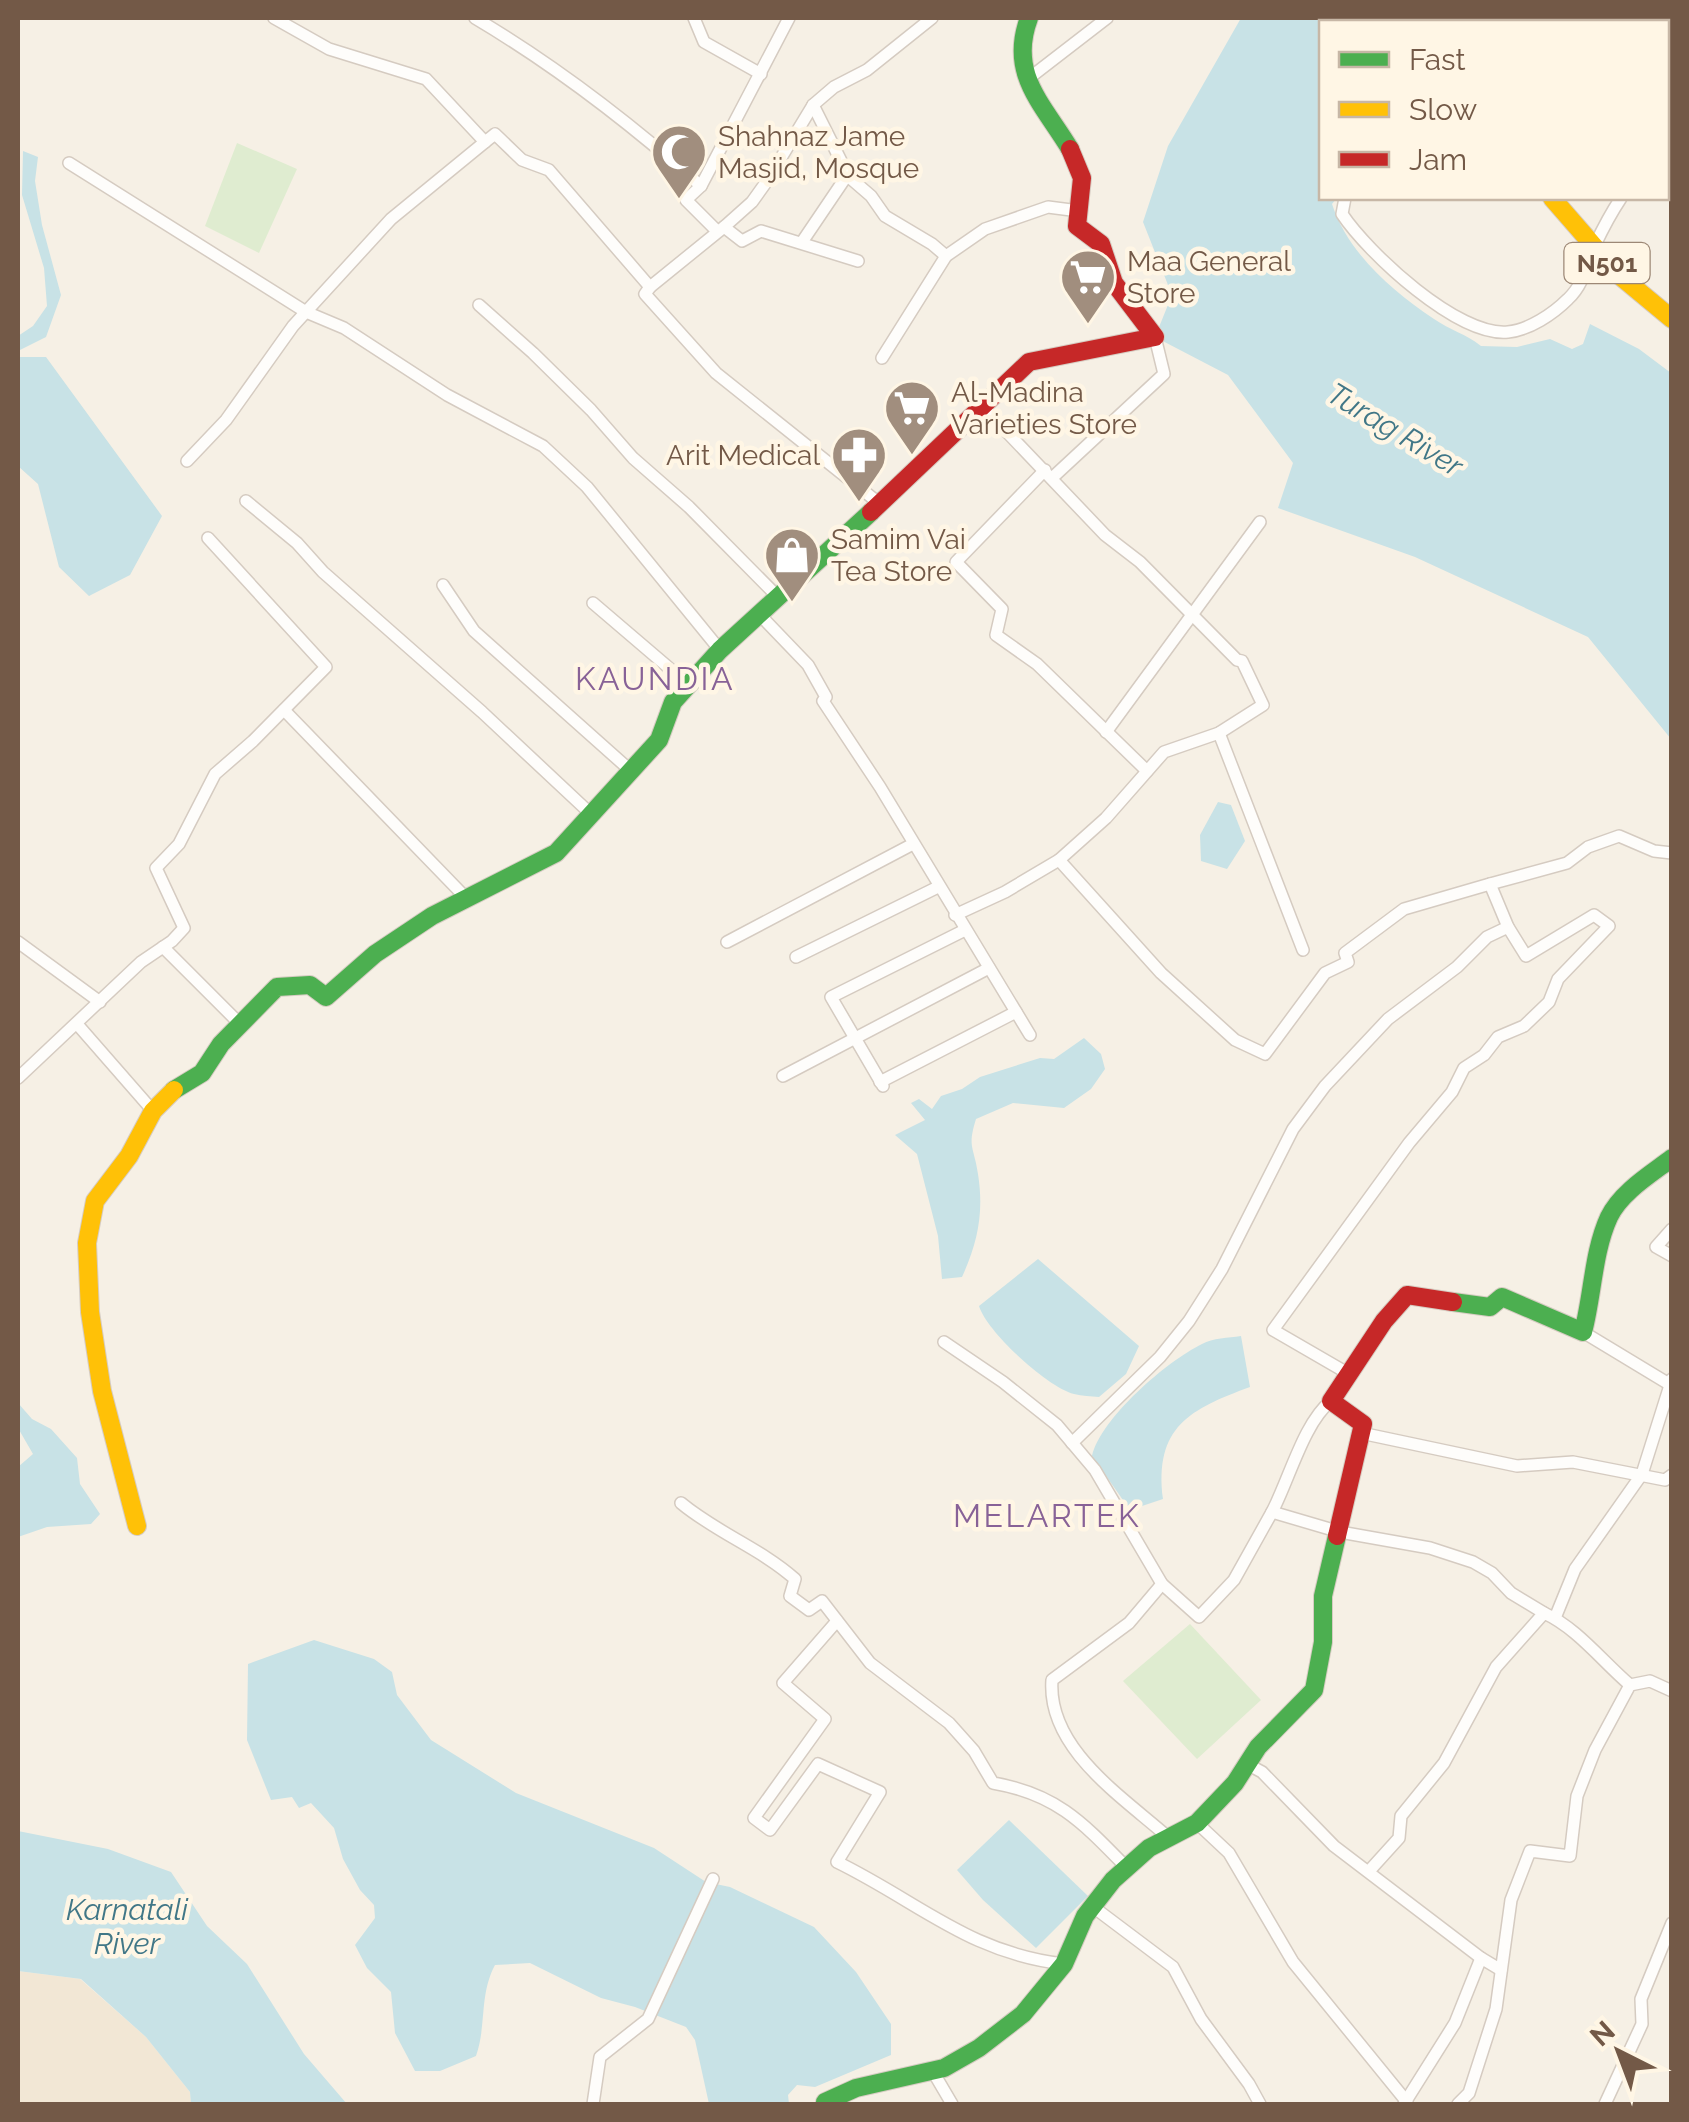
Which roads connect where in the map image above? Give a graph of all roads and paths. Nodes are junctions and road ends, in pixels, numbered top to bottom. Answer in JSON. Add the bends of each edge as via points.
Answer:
{"nodes":[{"id":1,"x":274,"y":18,"type":"edge"},
{"id":2,"x":475,"y":18,"type":"edge"},
{"id":3,"x":694,"y":18,"type":"edge"},
{"id":4,"x":789,"y":18,"type":"edge"},
{"id":5,"x":932,"y":18,"type":"edge"},
{"id":6,"x":1029,"y":18,"type":"edge"},
{"id":7,"x":1107,"y":18,"type":"edge"},
{"id":8,"x":761,"y":74,"type":"junction"},
{"id":9,"x":1028,"y":78,"type":"junction"},
{"id":10,"x":813,"y":105,"type":"junction"},
{"id":11,"x":485,"y":142,"type":"junction"},
{"id":12,"x":70,"y":163,"type":"dead end"},
{"id":13,"x":848,"y":174,"type":"junction"},
{"id":14,"x":702,"y":186,"type":"junction"},
{"id":15,"x":1344,"y":200,"type":"edge"},
{"id":16,"x":1554,"y":200,"type":"edge"},
{"id":17,"x":1621,"y":200,"type":"edge"},
{"id":18,"x":1079,"y":211,"type":"junction"},
{"id":19,"x":720,"y":228,"type":"junction"},
{"id":20,"x":802,"y":242,"type":"junction"},
{"id":21,"x":1594,"y":249,"type":"junction"},
{"id":22,"x":946,"y":256,"type":"junction"},
{"id":23,"x":858,"y":261,"type":"dead end"},
{"id":24,"x":650,"y":287,"type":"junction"},
{"id":25,"x":479,"y":305,"type":"dead end"},
{"id":26,"x":306,"y":312,"type":"junction"},
{"id":27,"x":1672,"y":319,"type":"edge"},
{"id":28,"x":1155,"y":337,"type":"junction"},
{"id":29,"x":882,"y":358,"type":"dead end"},
{"id":30,"x":983,"y":408,"type":"junction"},
{"id":31,"x":187,"y":462,"type":"dead end"},
{"id":32,"x":1048,"y":474,"type":"junction"},
{"id":33,"x":246,"y":501,"type":"dead end"},
{"id":34,"x":880,"y":504,"type":"junction"},
{"id":35,"x":1260,"y":522,"type":"dead end"},
{"id":36,"x":208,"y":538,"type":"dead end"},
{"id":37,"x":444,"y":586,"type":"dead end"},
{"id":38,"x":779,"y":598,"type":"junction"},
{"id":39,"x":593,"y":603,"type":"dead end"},
{"id":40,"x":1192,"y":614,"type":"junction"},
{"id":41,"x":760,"y":615,"type":"junction"},
{"id":42,"x":720,"y":650,"type":"junction"},
{"id":43,"x":688,"y":685,"type":"junction"},
{"id":44,"x":284,"y":710,"type":"junction"},
{"id":45,"x":1106,"y":732,"type":"junction"},
{"id":46,"x":1219,"y":733,"type":"junction"},
{"id":47,"x":631,"y":771,"type":"junction"},
{"id":48,"x":1147,"y":771,"type":"junction"},
{"id":49,"x":592,"y":815,"type":"junction"},
{"id":50,"x":914,"y":844,"type":"junction"},
{"id":51,"x":1672,"y":853,"type":"edge"},
{"id":52,"x":1059,"y":860,"type":"junction"},
{"id":53,"x":1490,"y":884,"type":"junction"},
{"id":54,"x":938,"y":887,"type":"junction"},
{"id":55,"x":467,"y":899,"type":"junction"},
{"id":56,"x":955,"y":915,"type":"junction"},
{"id":57,"x":1508,"y":926,"type":"junction"},
{"id":58,"x":965,"y":930,"type":"junction"},
{"id":59,"x":18,"y":942,"type":"edge"},
{"id":60,"x":727,"y":942,"type":"dead end"},
{"id":61,"x":164,"y":947,"type":"junction"},
{"id":62,"x":1304,"y":950,"type":"dead end"},
{"id":63,"x":796,"y":956,"type":"dead end"},
{"id":64,"x":989,"y":968,"type":"junction"},
{"id":65,"x":100,"y":1002,"type":"junction"},
{"id":66,"x":1016,"y":1012,"type":"junction"},
{"id":67,"x":77,"y":1024,"type":"junction"},
{"id":68,"x":240,"y":1024,"type":"junction"},
{"id":69,"x":1030,"y":1035,"type":"dead end"},
{"id":70,"x":855,"y":1038,"type":"junction"},
{"id":71,"x":783,"y":1076,"type":"dead end"},
{"id":72,"x":18,"y":1078,"type":"edge"},
{"id":73,"x":153,"y":1112,"type":"junction"},
{"id":74,"x":1672,"y":1158,"type":"edge"},
{"id":75,"x":1672,"y":1229,"type":"edge"},
{"id":76,"x":1672,"y":1256,"type":"edge"},
{"id":77,"x":1583,"y":1332,"type":"junction"},
{"id":78,"x":944,"y":1342,"type":"dead end"},
{"id":79,"x":1349,"y":1374,"type":"junction"},
{"id":80,"x":1670,"y":1382,"type":"edge"},
{"id":81,"x":1331,"y":1402,"type":"junction"},
{"id":82,"x":1361,"y":1433,"type":"junction"},
{"id":83,"x":1072,"y":1443,"type":"junction"},
{"id":84,"x":1642,"y":1474,"type":"junction"},
{"id":85,"x":1672,"y":1475,"type":"edge"},
{"id":86,"x":682,"y":1503,"type":"dead end"},
{"id":87,"x":1272,"y":1512,"type":"junction"},
{"id":88,"x":137,"y":1526,"type":"dead end"},
{"id":89,"x":1340,"y":1532,"type":"junction"},
{"id":90,"x":1162,"y":1584,"type":"junction"},
{"id":91,"x":1550,"y":1615,"type":"junction"},
{"id":92,"x":837,"y":1621,"type":"junction"},
{"id":93,"x":1630,"y":1685,"type":"junction"},
{"id":94,"x":1672,"y":1691,"type":"edge"},
{"id":95,"x":1247,"y":1764,"type":"junction"},
{"id":96,"x":1197,"y":1823,"type":"junction"},
{"id":97,"x":1169,"y":1838,"type":"junction"},
{"id":98,"x":1127,"y":1868,"type":"junction"},
{"id":99,"x":1370,"y":1870,"type":"junction"},
{"id":100,"x":714,"y":1879,"type":"dead end"},
{"id":101,"x":1092,"y":1906,"type":"junction"},
{"id":102,"x":1672,"y":1923,"type":"edge"},
{"id":103,"x":1481,"y":1958,"type":"junction"},
{"id":104,"x":1064,"y":1964,"type":"junction"},
{"id":105,"x":1501,"y":1970,"type":"junction"},
{"id":106,"x":932,"y":2070,"type":"junction"},
{"id":107,"x":1405,"y":2103,"type":"edge"},
{"id":108,"x":592,"y":2104,"type":"edge"},
{"id":109,"x":827,"y":2104,"type":"edge"},
{"id":110,"x":952,"y":2104,"type":"edge"},
{"id":111,"x":1260,"y":2104,"type":"edge"},
{"id":112,"x":1458,"y":2104,"type":"edge"},
{"id":113,"x":1605,"y":2104,"type":"edge"}],
"edges":[{"from":1,"to":11,"type":"street","via":[[329,49],[426,79]]},
{"from":2,"to":14,"type":"street","via":[[596,98]]},
{"from":3,"to":8,"type":"street","via":[[704,42]]},
{"from":4,"to":8,"type":"street"},
{"from":5,"to":10,"type":"street"},
{"from":6,"to":9,"type":"main road","via":[[1020,47]]},
{"from":7,"to":9,"type":"street"},
{"from":8,"to":14,"type":"street"},
{"from":9,"to":18,"type":"main road","via":[[1040,110],[1083,177]]},
{"from":10,"to":13,"type":"street"},
{"from":10,"to":19,"type":"street","via":[[752,202]]},
{"from":11,"to":24,"type":"street","via":[[495,134],[522,160],[549,170]]},
{"from":11,"to":26,"type":"street","via":[[391,219]]},
{"from":12,"to":26,"type":"street"},
{"from":13,"to":20,"type":"street"},
{"from":13,"to":22,"type":"street","via":[[885,216]]},
{"from":14,"to":19,"type":"street","via":[[686,200]]},
{"from":15,"to":21,"type":"street","via":[[1342,214],[1352,229],[1398,272],[1428,298],[1484,329],[1520,330],[1554,310],[1581,284]]},
{"from":16,"to":21,"type":"main road","number":"N501"},
{"from":17,"to":21,"type":"street"},
{"from":18,"to":22,"type":"street","via":[[1048,207],[985,228]]},
{"from":18,"to":28,"type":"main road","via":[[1077,226],[1100,244],[1114,288]]},
{"from":19,"to":20,"type":"street","via":[[742,241],[761,231]]},
{"from":19,"to":24,"type":"street"},
{"from":20,"to":23,"type":"street"},
{"from":21,"to":27,"type":"main road","number":"N501"},
{"from":22,"to":29,"type":"street"},
{"from":24,"to":34,"type":"street","via":[[645,294],[716,373]]},
{"from":25,"to":38,"type":"street"},
{"from":26,"to":31,"type":"street"},
{"from":26,"to":42,"type":"street","via":[[543,446],[599,501]]},
{"from":28,"to":30,"type":"main road","via":[[1029,362]]},
{"from":28,"to":32,"type":"street","via":[[1164,374]]},
{"from":30,"to":32,"type":"street"},
{"from":30,"to":34,"type":"main road"},
{"from":32,"to":40,"type":"street"},
{"from":32,"to":45,"type":"street","via":[[956,562],[1002,609],[996,635],[1037,664]]},
{"from":33,"to":49,"type":"street"},
{"from":34,"to":38,"type":"main road"},
{"from":35,"to":40,"type":"street"},
{"from":36,"to":44,"type":"street","via":[[326,667]]},
{"from":37,"to":47,"type":"street","via":[[474,630]]},
{"from":38,"to":41,"type":"main road"},
{"from":39,"to":43,"type":"street"},
{"from":40,"to":45,"type":"street"},
{"from":40,"to":46,"type":"street","via":[[1242,661],[1263,705]]},
{"from":41,"to":42,"type":"main road"},
{"from":41,"to":50,"type":"street","via":[[808,665],[823,701]]},
{"from":42,"to":43,"type":"main road"},
{"from":43,"to":47,"type":"main road","via":[[673,702],[659,740]]},
{"from":44,"to":55,"type":"street"},
{"from":44,"to":61,"type":"street","via":[[215,774],[179,844],[156,868],[184,928]]},
{"from":45,"to":48,"type":"street"},
{"from":46,"to":48,"type":"street","via":[[1164,752]]},
{"from":46,"to":62,"type":"street"},
{"from":47,"to":49,"type":"main road"},
{"from":48,"to":52,"type":"street"},
{"from":49,"to":55,"type":"main road","via":[[556,853]]},
{"from":50,"to":54,"type":"street"},
{"from":50,"to":60,"type":"street"},
{"from":51,"to":53,"type":"street","via":[[1619,836],[1567,863]]},
{"from":52,"to":53,"type":"street","via":[[1161,973],[1235,1040],[1265,1054],[1324,973],[1348,962],[1346,953],[1404,909]]},
{"from":52,"to":56,"type":"street"},
{"from":53,"to":57,"type":"street"},
{"from":54,"to":56,"type":"street"},
{"from":54,"to":63,"type":"street"},
{"from":55,"to":68,"type":"main road","via":[[375,954],[326,997],[310,985],[278,987]]},
{"from":56,"to":58,"type":"street"},
{"from":57,"to":79,"type":"street","via":[[1526,956],[1594,915],[1609,926],[1558,979],[1549,1002],[1464,1068],[1273,1330]]},
{"from":57,"to":83,"type":"street","via":[[1388,1020],[1325,1086],[1293,1129],[1190,1320]]},
{"from":58,"to":64,"type":"street"},
{"from":58,"to":70,"type":"street","via":[[831,996]]},
{"from":59,"to":65,"type":"street"},
{"from":61,"to":65,"type":"street"},
{"from":61,"to":68,"type":"street"},
{"from":64,"to":66,"type":"street"},
{"from":64,"to":70,"type":"street"},
{"from":65,"to":67,"type":"street"},
{"from":66,"to":69,"type":"street"},
{"from":66,"to":70,"type":"street","via":[[882,1084]]},
{"from":67,"to":72,"type":"street"},
{"from":67,"to":73,"type":"street"},
{"from":68,"to":73,"type":"main road","via":[[202,1072]]},
{"from":70,"to":71,"type":"street"},
{"from":73,"to":88,"type":"main road","via":[[95,1201],[87,1243],[102,1391]]},
{"from":74,"to":77,"type":"main road","via":[[1610,1214]]},
{"from":75,"to":76,"type":"street","via":[[1656,1247]]},
{"from":77,"to":79,"type":"main road","via":[[1502,1297],[1490,1307],[1407,1294]]},
{"from":77,"to":80,"type":"street"},
{"from":78,"to":83,"type":"street","via":[[1003,1382]]},
{"from":79,"to":81,"type":"main road"},
{"from":80,"to":84,"type":"street"},
{"from":81,"to":82,"type":"main road","via":[[1363,1424]]},
{"from":81,"to":87,"type":"street","via":[[1306,1433]]},
{"from":82,"to":84,"type":"street","via":[[1517,1466],[1574,1462]]},
{"from":82,"to":89,"type":"main road"},
{"from":83,"to":90,"type":"street"},
{"from":84,"to":85,"type":"street","via":[[1664,1480]]},
{"from":84,"to":91,"type":"street"},
{"from":86,"to":92,"type":"street","via":[[724,1536],[771,1558],[795,1579],[790,1596],[808,1610],[822,1601]]},
{"from":87,"to":89,"type":"street"},
{"from":87,"to":90,"type":"street","via":[[1234,1580],[1200,1617]]},
{"from":89,"to":91,"type":"street","via":[[1473,1562]]},
{"from":89,"to":95,"type":"main road","via":[[1323,1596],[1314,1690]]},
{"from":90,"to":97,"type":"street","via":[[1128,1622],[1052,1680],[1050,1696],[1079,1755]]},
{"from":91,"to":93,"type":"street"},
{"from":91,"to":99,"type":"street","via":[[1496,1667],[1444,1764],[1401,1816],[1400,1838]]},
{"from":92,"to":98,"type":"street","via":[[870,1663],[949,1723],[993,1783],[1026,1788],[1058,1805]]},
{"from":92,"to":104,"type":"street","via":[[783,1683],[825,1719],[754,1818],[770,1830],[818,1764],[880,1792],[838,1862],[996,1949]]},
{"from":93,"to":94,"type":"street","via":[[1650,1681]]},
{"from":93,"to":105,"type":"street","via":[[1577,1796],[1570,1856],[1530,1851],[1511,1900]]},
{"from":95,"to":96,"type":"main road"},
{"from":95,"to":99,"type":"street","via":[[1334,1846]]},
{"from":96,"to":97,"type":"main road"},
{"from":96,"to":107,"type":"street","via":[[1229,1853],[1293,1962]]},
{"from":97,"to":98,"type":"main road"},
{"from":98,"to":101,"type":"main road"},
{"from":99,"to":103,"type":"street"},
{"from":100,"to":108,"type":"street","via":[[648,2019],[600,2057]]},
{"from":101,"to":104,"type":"main road"},
{"from":101,"to":111,"type":"street","via":[[1173,1968]]},
{"from":102,"to":113,"type":"street","via":[[1641,1999],[1642,2024]]},
{"from":103,"to":105,"type":"street"},
{"from":103,"to":107,"type":"street","via":[[1455,2023]]},
{"from":104,"to":106,"type":"main road","via":[[1023,2014],[979,2048]]},
{"from":105,"to":112,"type":"street","via":[[1496,2009],[1469,2093]]},
{"from":106,"to":109,"type":"main road","via":[[856,2088]]},
{"from":106,"to":110,"type":"street"}]}
